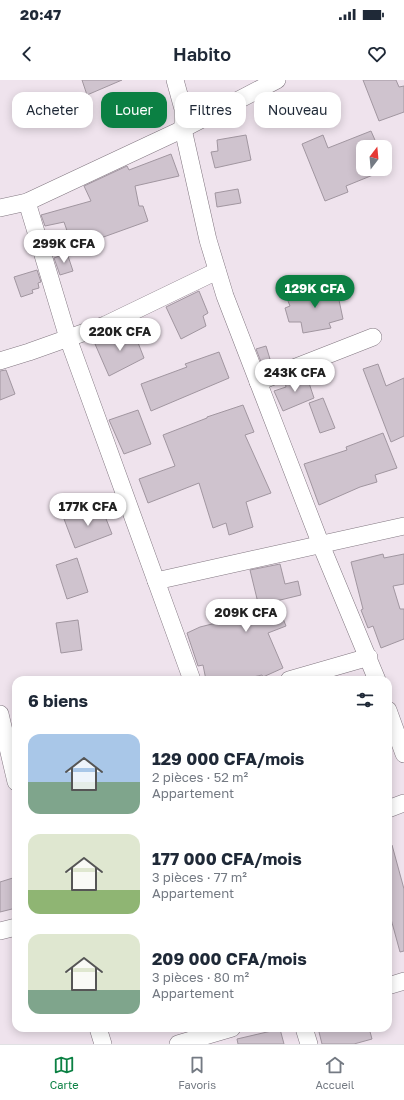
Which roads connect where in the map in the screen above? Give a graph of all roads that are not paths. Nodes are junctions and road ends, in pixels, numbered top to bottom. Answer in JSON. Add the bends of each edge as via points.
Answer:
{"nodes":[{"id":1,"x":175,"y":80,"type":"edge"},
{"id":2,"x":267,"y":82,"type":"edge"},
{"id":3,"x":183,"y":129,"type":"junction"},
{"id":4,"x":27,"y":202,"type":"junction"},
{"id":5,"x":0,"y":208,"type":"edge"},
{"id":6,"x":217,"y":271,"type":"junction"},
{"id":7,"x":373,"y":337,"type":"dead end"},
{"id":8,"x":68,"y":338,"type":"junction"},
{"id":9,"x":0,"y":360,"type":"edge"},
{"id":10,"x":258,"y":382,"type":"junction"},
{"id":11,"x":404,"y":526,"type":"edge"},
{"id":12,"x":321,"y":545,"type":"junction"},
{"id":13,"x":156,"y":581,"type":"junction"},
{"id":14,"x":369,"y":657,"type":"junction"},
{"id":15,"x":191,"y":676,"type":"edge"},
{"id":16,"x":302,"y":676,"type":"edge"},
{"id":17,"x":376,"y":676,"type":"edge"},
{"id":18,"x":0,"y":714,"type":"edge"},
{"id":19,"x":392,"y":721,"type":"edge"},
{"id":20,"x":8,"y":754,"type":"edge"},
{"id":21,"x":404,"y":754,"type":"edge"},
{"id":22,"x":12,"y":768,"type":"edge"},
{"id":23,"x":404,"y":803,"type":"edge"},
{"id":24,"x":392,"y":808,"type":"edge"},
{"id":25,"x":12,"y":928,"type":"edge"},
{"id":26,"x":0,"y":931,"type":"edge"},
{"id":27,"x":404,"y":981,"type":"edge"},
{"id":28,"x":392,"y":985,"type":"edge"},
{"id":29,"x":99,"y":1032,"type":"edge"},
{"id":30,"x":218,"y":1032,"type":"edge"},
{"id":31,"x":305,"y":1032,"type":"edge"},
{"id":32,"x":103,"y":1044,"type":"edge"},
{"id":33,"x":178,"y":1044,"type":"edge"},
{"id":34,"x":309,"y":1044,"type":"edge"}],
"edges":[{"from":1,"to":3,"type":"street","via":[[183,110]]},
{"from":2,"to":3,"type":"street"},
{"from":3,"to":4,"type":"street"},
{"from":3,"to":6,"type":"street"},
{"from":4,"to":5,"type":"street"},
{"from":4,"to":8,"type":"street"},
{"from":6,"to":8,"type":"street","via":[[106,325]]},
{"from":6,"to":10,"type":"street"},
{"from":7,"to":10,"type":"street"},
{"from":8,"to":9,"type":"street"},
{"from":8,"to":13,"type":"street"},
{"from":10,"to":12,"type":"street"},
{"from":11,"to":12,"type":"street"},
{"from":12,"to":13,"type":"street"},
{"from":12,"to":14,"type":"street"},
{"from":13,"to":15,"type":"street"},
{"from":14,"to":16,"type":"street"},
{"from":14,"to":17,"type":"street"},
{"from":18,"to":20,"type":"street"},
{"from":19,"to":21,"type":"street"},
{"from":20,"to":22,"type":"street"},
{"from":23,"to":24,"type":"street"},
{"from":25,"to":26,"type":"street"},
{"from":27,"to":28,"type":"street"},
{"from":29,"to":32,"type":"street"},
{"from":30,"to":33,"type":"street"},
{"from":31,"to":34,"type":"street"}]}
